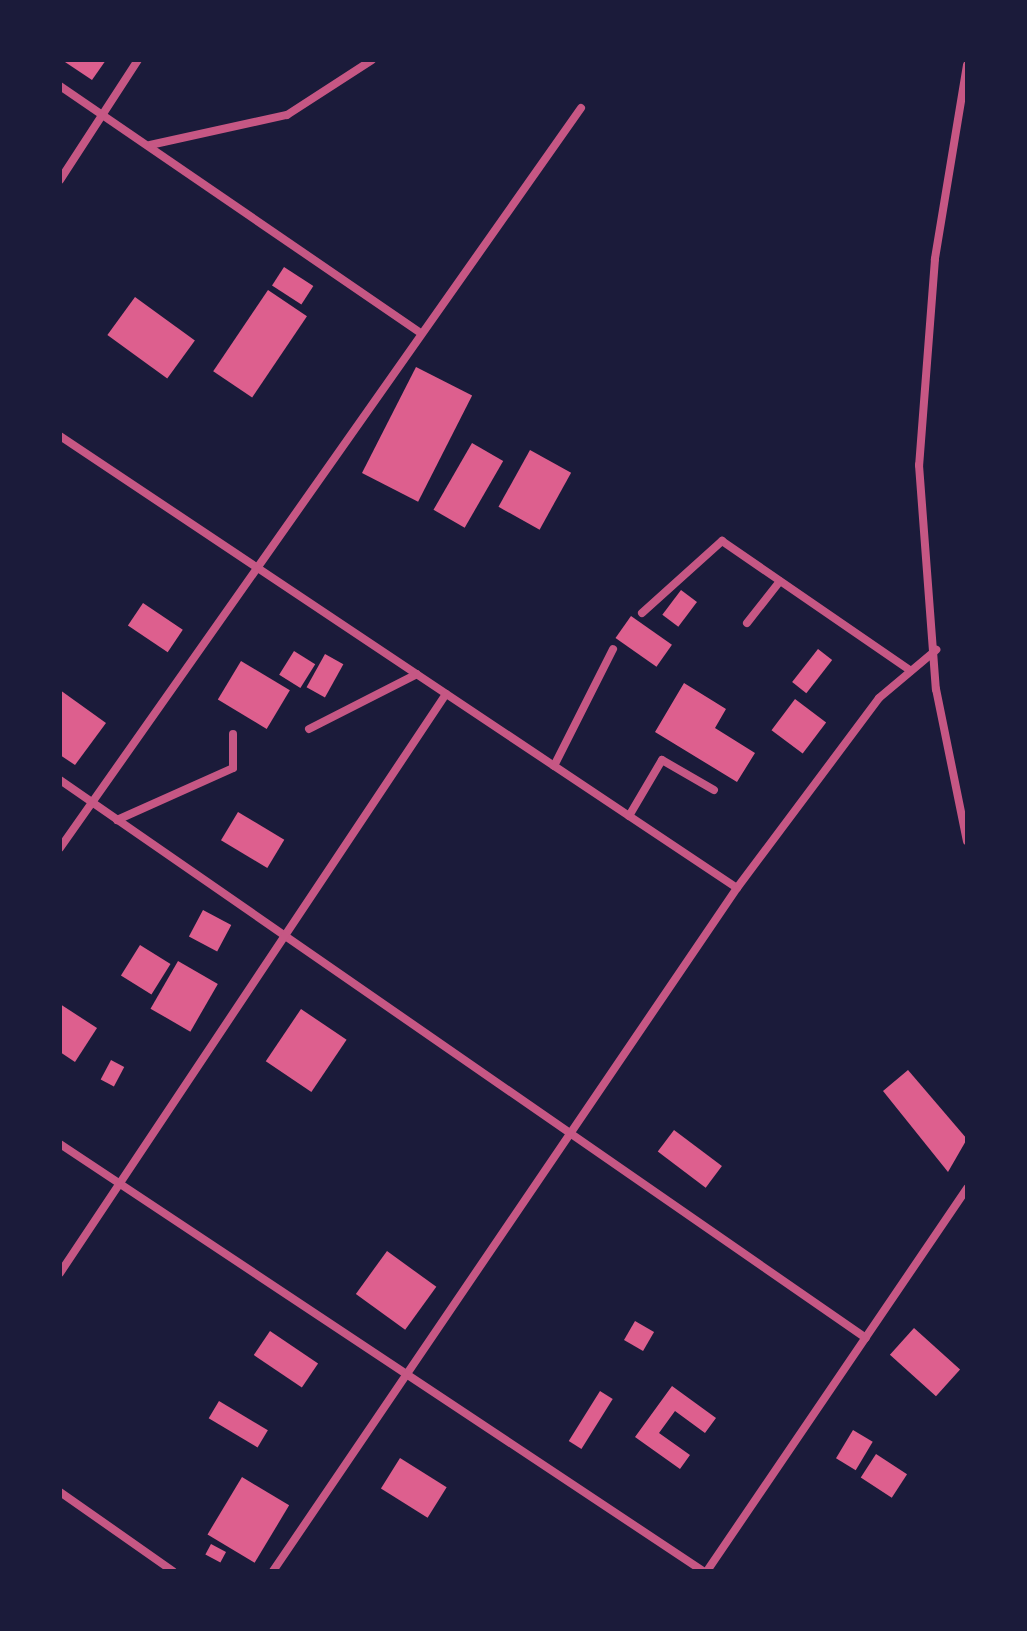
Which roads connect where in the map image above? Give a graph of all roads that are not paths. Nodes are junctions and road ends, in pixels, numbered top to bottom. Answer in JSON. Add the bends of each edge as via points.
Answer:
{"nodes":[{"id":1,"x":138,"y":60,"type":"edge"},
{"id":2,"x":372,"y":60,"type":"edge"},
{"id":3,"x":967,"y":65,"type":"edge"},
{"id":4,"x":60,"y":86,"type":"edge"},
{"id":5,"x":581,"y":108,"type":"dead end"},
{"id":6,"x":103,"y":114,"type":"junction"},
{"id":7,"x":150,"y":145,"type":"junction"},
{"id":8,"x":60,"y":180,"type":"edge"},
{"id":9,"x":418,"y":331,"type":"junction"},
{"id":10,"x":60,"y":436,"type":"edge"},
{"id":11,"x":256,"y":566,"type":"junction"},
{"id":12,"x":780,"y":581,"type":"junction"},
{"id":13,"x":642,"y":613,"type":"dead end"},
{"id":14,"x":747,"y":623,"type":"dead end"},
{"id":15,"x":613,"y":649,"type":"dead end"},
{"id":16,"x":936,"y":650,"type":"junction"},
{"id":17,"x":911,"y":671,"type":"junction"},
{"id":18,"x":417,"y":674,"type":"junction"},
{"id":19,"x":446,"y":694,"type":"junction"},
{"id":20,"x":309,"y":729,"type":"dead end"},
{"id":21,"x":233,"y":734,"type":"dead end"},
{"id":22,"x":554,"y":766,"type":"junction"},
{"id":23,"x":60,"y":780,"type":"edge"},
{"id":24,"x":714,"y":790,"type":"dead end"},
{"id":25,"x":90,"y":802,"type":"junction"},
{"id":26,"x":629,"y":816,"type":"junction"},
{"id":27,"x":117,"y":820,"type":"junction"},
{"id":28,"x":967,"y":841,"type":"edge"},
{"id":29,"x":60,"y":848,"type":"edge"},
{"id":30,"x":737,"y":888,"type":"junction"},
{"id":31,"x":284,"y":936,"type":"junction"},
{"id":32,"x":570,"y":1133,"type":"junction"},
{"id":33,"x":60,"y":1144,"type":"edge"},
{"id":34,"x":119,"y":1184,"type":"junction"},
{"id":35,"x":967,"y":1188,"type":"edge"},
{"id":36,"x":60,"y":1273,"type":"edge"},
{"id":37,"x":866,"y":1338,"type":"junction"},
{"id":38,"x":404,"y":1379,"type":"junction"},
{"id":39,"x":60,"y":1492,"type":"edge"},
{"id":40,"x":173,"y":1571,"type":"edge"},
{"id":41,"x":273,"y":1571,"type":"edge"},
{"id":42,"x":705,"y":1571,"type":"edge"}],
"edges":[{"from":1,"to":6,"type":"street"},
{"from":2,"to":7,"type":"street","via":[[287,115]]},
{"from":3,"to":16,"type":"street","via":[[935,259],[919,465]]},
{"from":4,"to":6,"type":"street"},
{"from":5,"to":9,"type":"street"},
{"from":6,"to":7,"type":"street"},
{"from":6,"to":8,"type":"street"},
{"from":7,"to":9,"type":"street"},
{"from":9,"to":11,"type":"street"},
{"from":10,"to":11,"type":"street"},
{"from":11,"to":18,"type":"street"},
{"from":11,"to":25,"type":"street"},
{"from":12,"to":13,"type":"street","via":[[722,541]]},
{"from":12,"to":14,"type":"street"},
{"from":12,"to":17,"type":"street"},
{"from":15,"to":22,"type":"street"},
{"from":16,"to":17,"type":"street"},
{"from":16,"to":28,"type":"street","via":[[936,689]]},
{"from":17,"to":30,"type":"street","via":[[879,698]]},
{"from":18,"to":19,"type":"street"},
{"from":18,"to":20,"type":"street"},
{"from":19,"to":22,"type":"street"},
{"from":19,"to":31,"type":"street"},
{"from":21,"to":27,"type":"street","via":[[233,768]]},
{"from":22,"to":26,"type":"street"},
{"from":23,"to":25,"type":"street"},
{"from":24,"to":26,"type":"street","via":[[662,760]]},
{"from":25,"to":27,"type":"street"},
{"from":25,"to":29,"type":"street"},
{"from":26,"to":30,"type":"street"},
{"from":27,"to":31,"type":"street"},
{"from":30,"to":32,"type":"street"},
{"from":31,"to":32,"type":"street"},
{"from":31,"to":34,"type":"street"},
{"from":32,"to":37,"type":"street"},
{"from":32,"to":38,"type":"street"},
{"from":33,"to":34,"type":"street"},
{"from":34,"to":36,"type":"street"},
{"from":34,"to":38,"type":"street"},
{"from":35,"to":37,"type":"street"},
{"from":37,"to":42,"type":"street"},
{"from":38,"to":41,"type":"street"},
{"from":38,"to":42,"type":"street"},
{"from":39,"to":40,"type":"street"}]}
